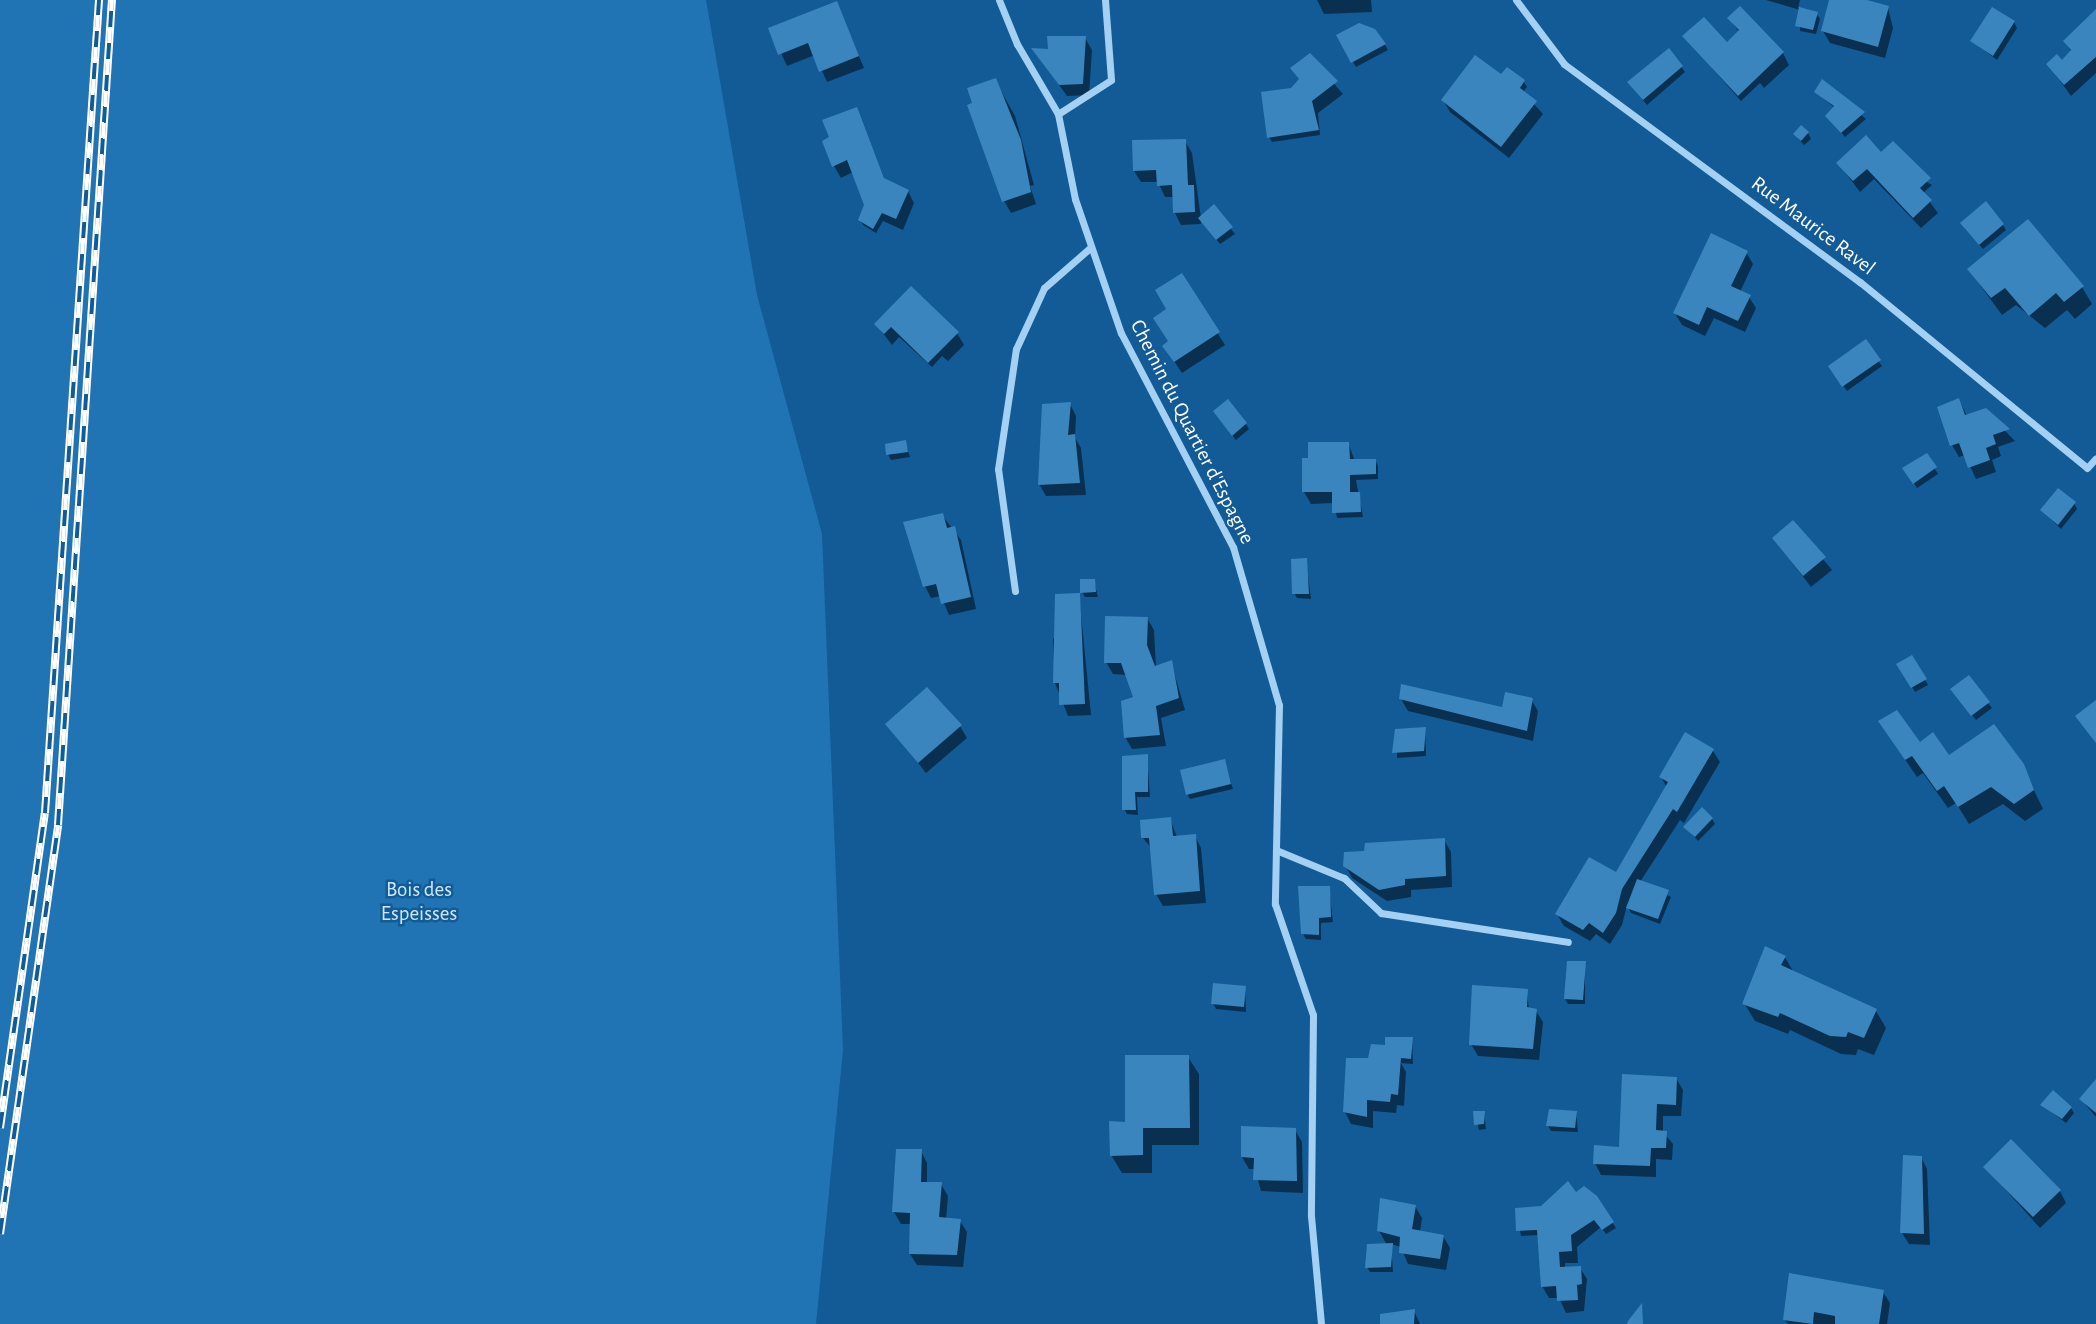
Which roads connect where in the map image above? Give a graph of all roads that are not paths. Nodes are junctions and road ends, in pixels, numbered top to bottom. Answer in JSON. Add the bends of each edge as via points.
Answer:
{"nodes":[{"id":1,"x":999,"y":0,"type":"edge"},
{"id":2,"x":1105,"y":0,"type":"edge"},
{"id":3,"x":1516,"y":0,"type":"edge"},
{"id":4,"x":1058,"y":114,"type":"junction"},
{"id":5,"x":1091,"y":247,"type":"junction"},
{"id":6,"x":2096,"y":458,"type":"edge"},
{"id":7,"x":1015,"y":591,"type":"dead end"},
{"id":8,"x":1276,"y":850,"type":"junction"},
{"id":9,"x":1568,"y":942,"type":"dead end"},
{"id":10,"x":1321,"y":1324,"type":"edge"}],
"edges":[{"from":1,"to":4,"type":"street","name":"Chemin du Quartier d'Espagne","via":[[1017,44]]},
{"from":2,"to":4,"type":"street","via":[[1111,80]]},
{"from":3,"to":6,"type":"street","name":"Rue Maurice Ravel","via":[[1564,64],[1860,282],[2087,468]]},
{"from":4,"to":5,"type":"street","name":"Chemin du Quartier d'Espagne","via":[[1075,199]]},
{"from":5,"to":7,"type":"street","via":[[1044,288],[1016,349],[998,469]]},
{"from":5,"to":8,"type":"street","name":"Chemin du Quartier d'Espagne","via":[[1121,333],[1233,547],[1279,705]]},
{"from":8,"to":9,"type":"street","via":[[1344,878],[1381,913]]},
{"from":8,"to":10,"type":"street","name":"Chemin du Quartier d'Espagne","via":[[1275,904],[1313,1015],[1311,1216]]}]}
